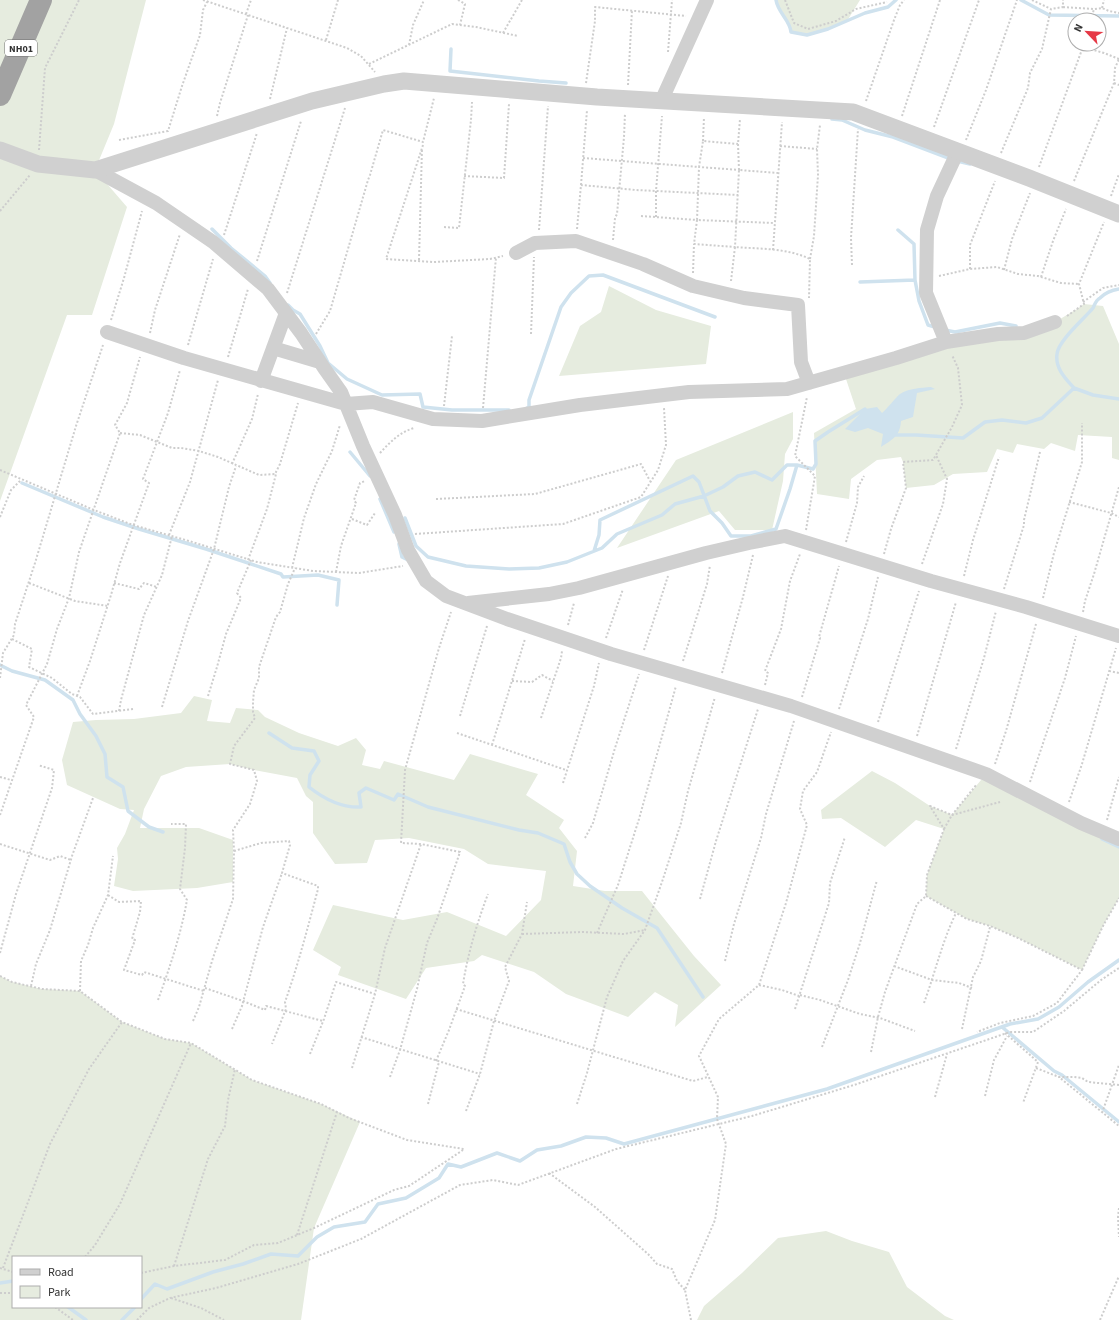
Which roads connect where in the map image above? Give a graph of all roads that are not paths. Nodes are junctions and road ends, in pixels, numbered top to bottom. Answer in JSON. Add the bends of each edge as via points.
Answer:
{"nodes":[{"id":1,"x":41,"y":0,"type":"edge"},
{"id":2,"x":707,"y":0,"type":"edge"},
{"id":3,"x":0,"y":96,"type":"edge"},
{"id":4,"x":663,"y":100,"type":"junction"},
{"id":5,"x":0,"y":150,"type":"edge"},
{"id":6,"x":959,"y":151,"type":"junction"},
{"id":7,"x":95,"y":170,"type":"junction"},
{"id":8,"x":1111,"y":211,"type":"edge"},
{"id":9,"x":516,"y":253,"type":"road end"},
{"id":10,"x":284,"y":310,"type":"junction"},
{"id":11,"x":1055,"y":322,"type":"road end"},
{"id":12,"x":107,"y":332,"type":"road end"},
{"id":13,"x":946,"y":342,"type":"junction"},
{"id":14,"x":273,"y":348,"type":"junction"},
{"id":15,"x":320,"y":362,"type":"junction"},
{"id":16,"x":261,"y":380,"type":"junction"},
{"id":17,"x":809,"y":383,"type":"junction"},
{"id":18,"x":346,"y":404,"type":"junction"},
{"id":19,"x":460,"y":601,"type":"junction"},
{"id":20,"x":1118,"y":639,"type":"edge"},
{"id":21,"x":1119,"y":839,"type":"edge"}],
"edges":[{"from":1,"to":3,"type":"highway","number":"NH01"},
{"from":2,"to":4,"type":"street"},
{"from":4,"to":6,"type":"street","via":[[853,112]]},
{"from":4,"to":7,"type":"street","via":[[404,81],[306,103]]},
{"from":5,"to":7,"type":"street","via":[[38,164]]},
{"from":6,"to":8,"type":"street"},
{"from":6,"to":13,"type":"street","via":[[938,196],[927,230],[926,293]]},
{"from":7,"to":10,"type":"street","via":[[146,198],[217,245],[268,289]]},
{"from":9,"to":17,"type":"street","via":[[537,243],[576,241],[643,264],[693,286],[744,298],[798,305],[801,362]]},
{"from":10,"to":14,"type":"street"},
{"from":10,"to":15,"type":"street"},
{"from":11,"to":13,"type":"street","via":[[1024,333]]},
{"from":12,"to":16,"type":"street"},
{"from":13,"to":17,"type":"street"},
{"from":14,"to":15,"type":"street"},
{"from":14,"to":16,"type":"street"},
{"from":15,"to":18,"type":"street","via":[[341,392]]},
{"from":16,"to":18,"type":"street"},
{"from":17,"to":18,"type":"street","via":[[787,389],[688,392],[580,405],[482,421],[433,419],[373,402]]},
{"from":18,"to":19,"type":"street","via":[[416,564],[426,581],[446,596]]},
{"from":19,"to":20,"type":"street","via":[[549,594],[713,551],[785,536],[1080,623]]},
{"from":19,"to":21,"type":"street","via":[[601,651],[798,709],[989,775],[1064,815]]}]}
